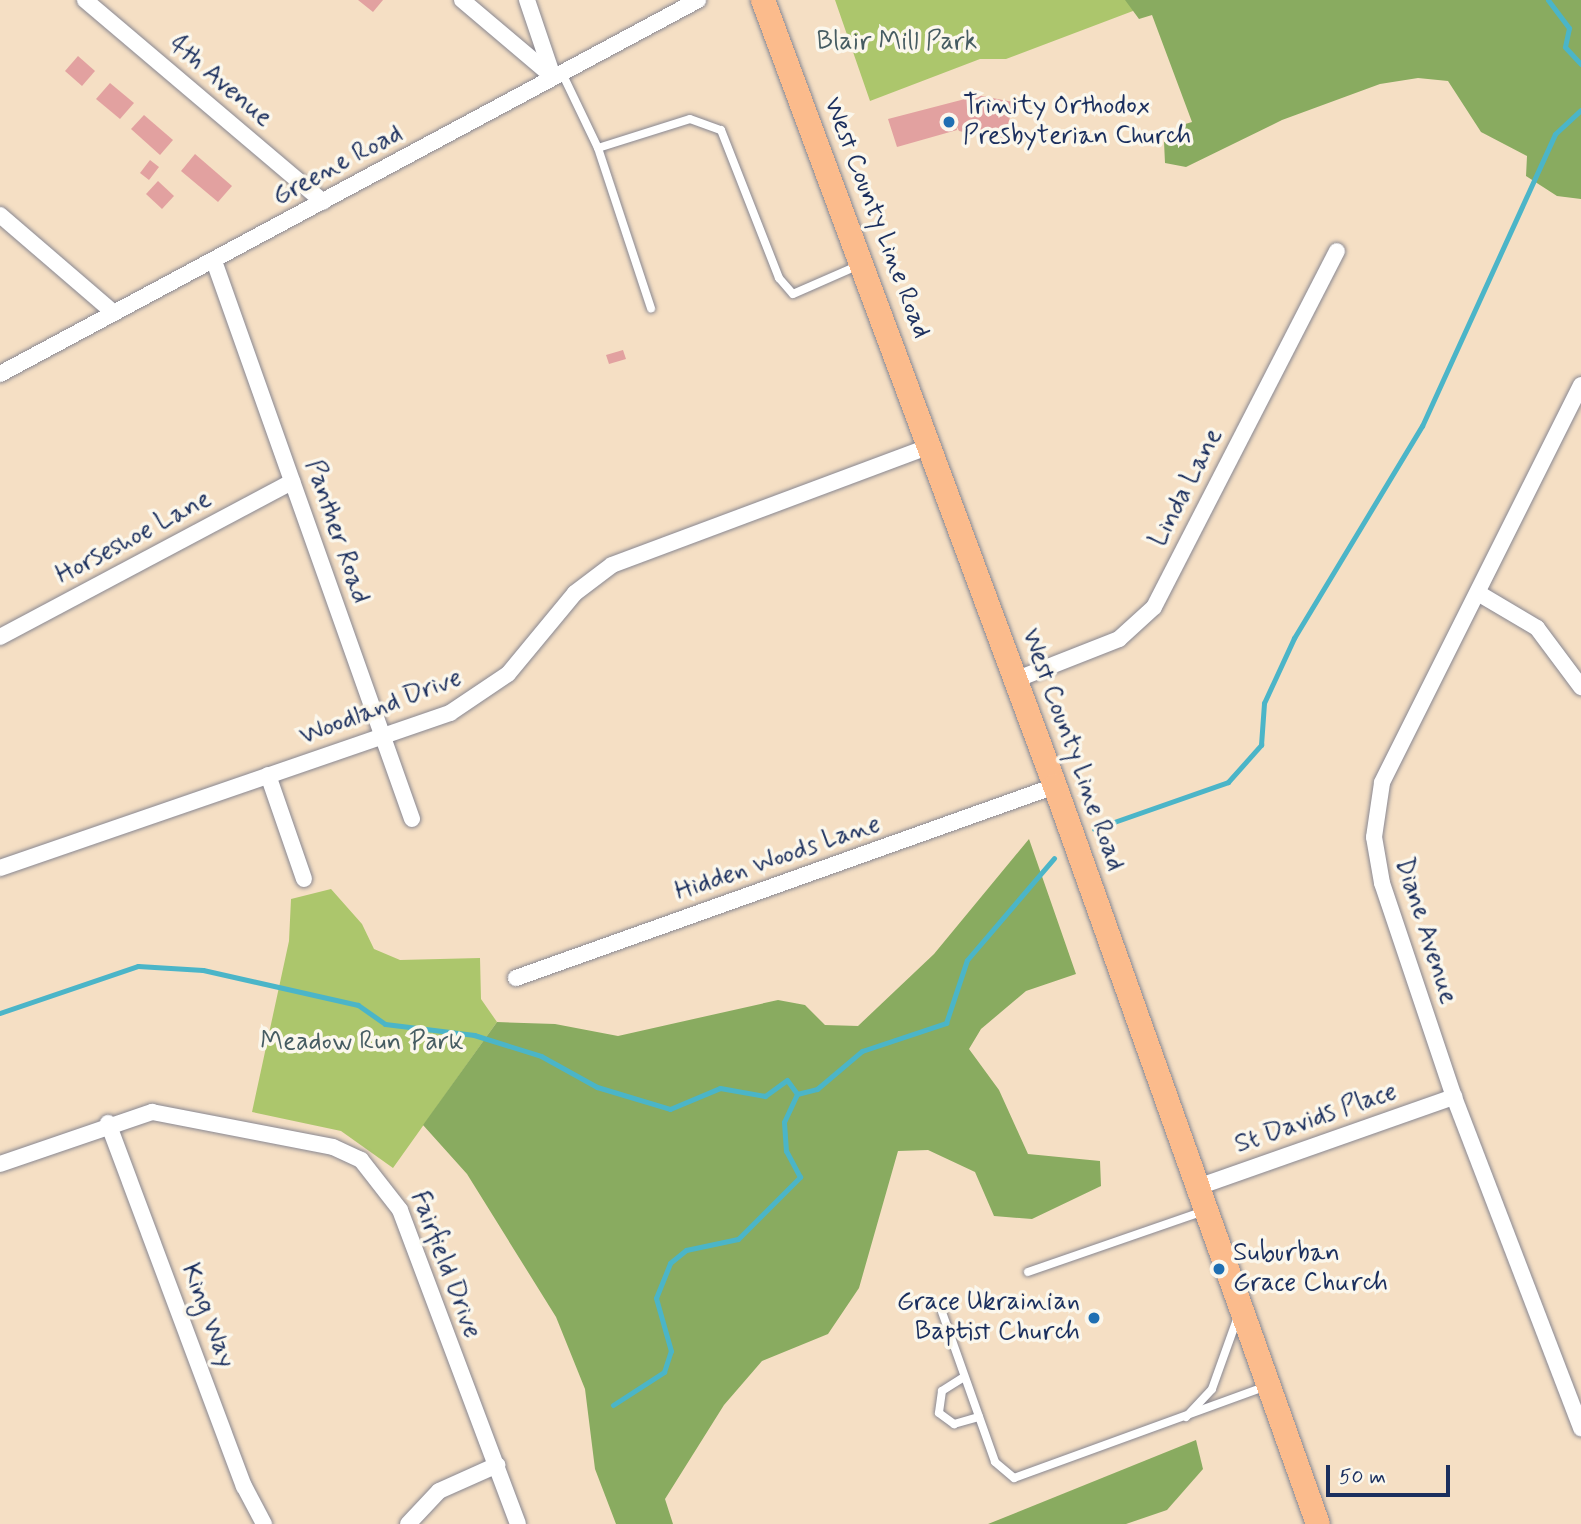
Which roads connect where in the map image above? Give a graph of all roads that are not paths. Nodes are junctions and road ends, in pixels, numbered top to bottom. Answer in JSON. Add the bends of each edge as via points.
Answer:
{"nodes":[{"id":1,"x":85,"y":0,"type":"edge"},
{"id":2,"x":463,"y":0,"type":"edge"},
{"id":3,"x":527,"y":0,"type":"edge"},
{"id":4,"x":698,"y":0,"type":"edge"},
{"id":5,"x":763,"y":0,"type":"edge"},
{"id":6,"x":558,"y":75,"type":"junction"},
{"id":7,"x":598,"y":148,"type":"junction"},
{"id":8,"x":323,"y":202,"type":"junction"},
{"id":9,"x":0,"y":215,"type":"edge"},
{"id":10,"x":1337,"y":251,"type":"dead end"},
{"id":11,"x":214,"y":261,"type":"junction"},
{"id":12,"x":862,"y":264,"type":"junction"},
{"id":13,"x":651,"y":308,"type":"dead end"},
{"id":14,"x":114,"y":313,"type":"junction"},
{"id":15,"x":0,"y":374,"type":"edge"},
{"id":16,"x":1581,"y":385,"type":"edge"},
{"id":17,"x":930,"y":446,"type":"junction"},
{"id":18,"x":292,"y":482,"type":"junction"},
{"id":19,"x":1478,"y":593,"type":"junction"},
{"id":20,"x":0,"y":637,"type":"edge"},
{"id":21,"x":1015,"y":680,"type":"junction"},
{"id":22,"x":1581,"y":687,"type":"edge"},
{"id":23,"x":382,"y":737,"type":"junction"},
{"id":24,"x":268,"y":775,"type":"junction"},
{"id":25,"x":1055,"y":786,"type":"junction"},
{"id":26,"x":412,"y":819,"type":"dead end"},
{"id":27,"x":0,"y":868,"type":"edge"},
{"id":28,"x":303,"y":879,"type":"dead end"},
{"id":29,"x":516,"y":978,"type":"dead end"},
{"id":30,"x":1454,"y":1097,"type":"junction"},
{"id":31,"x":108,"y":1123,"type":"junction"},
{"id":32,"x":0,"y":1164,"type":"edge"},
{"id":33,"x":1195,"y":1188,"type":"junction"},
{"id":34,"x":1203,"y":1211,"type":"junction"},
{"id":35,"x":1028,"y":1272,"type":"dead end"},
{"id":36,"x":1239,"y":1309,"type":"junction"},
{"id":37,"x":942,"y":1312,"type":"dead end"},
{"id":38,"x":964,"y":1377,"type":"junction"},
{"id":39,"x":1267,"y":1386,"type":"junction"},
{"id":40,"x":979,"y":1417,"type":"junction"},
{"id":41,"x":1186,"y":1418,"type":"junction"},
{"id":42,"x":1581,"y":1428,"type":"edge"},
{"id":43,"x":497,"y":1465,"type":"junction"},
{"id":44,"x":264,"y":1524,"type":"edge"},
{"id":45,"x":408,"y":1524,"type":"edge"},
{"id":46,"x":518,"y":1524,"type":"edge"},
{"id":47,"x":1318,"y":1524,"type":"edge"}],
"edges":[{"from":1,"to":8,"type":"street","name":"4th Avenue"},
{"from":2,"to":6,"type":"street"},
{"from":3,"to":6,"type":"street"},
{"from":4,"to":6,"type":"street","name":"Greene Road"},
{"from":5,"to":12,"type":"main road","name":"West County Line Road"},
{"from":6,"to":7,"type":"lane"},
{"from":6,"to":8,"type":"street","name":"Greene Road"},
{"from":7,"to":12,"type":"lane","via":[[664,123],[707,120],[721,130],[779,278],[793,294]]},
{"from":7,"to":13,"type":"lane"},
{"from":8,"to":11,"type":"street","name":"Greene Road"},
{"from":9,"to":14,"type":"street"},
{"from":10,"to":21,"type":"street","name":"Linda Lane","via":[[1153,607],[1119,639]]},
{"from":11,"to":14,"type":"street","name":"Greene Road"},
{"from":11,"to":18,"type":"street","name":"Panther Road"},
{"from":12,"to":17,"type":"main road","name":"West County Line Road"},
{"from":14,"to":15,"type":"street","name":"Greene Road"},
{"from":16,"to":19,"type":"street","name":"Diane Avenue"},
{"from":17,"to":21,"type":"main road","name":"West County Line Road"},
{"from":17,"to":23,"type":"street","name":"Woodland Drive","via":[[612,565],[575,593],[491,690],[450,713]]},
{"from":18,"to":20,"type":"street","name":"Horseshoe Lane"},
{"from":18,"to":23,"type":"street","name":"Panther Road"},
{"from":19,"to":22,"type":"street","via":[[1538,628]]},
{"from":19,"to":30,"type":"street","name":"Diane Avenue","via":[[1382,783],[1374,837],[1382,883]]},
{"from":21,"to":25,"type":"main road","name":"West County Line Road"},
{"from":23,"to":24,"type":"street","name":"Woodland Drive"},
{"from":23,"to":26,"type":"street","name":"Panther Road"},
{"from":24,"to":27,"type":"street","name":"Woodland Drive"},
{"from":24,"to":28,"type":"street"},
{"from":25,"to":29,"type":"street","name":"Hidden Woods Lane"},
{"from":25,"to":33,"type":"main road","name":"West County Line Road"},
{"from":30,"to":33,"type":"street","name":"St Davids Place"},
{"from":30,"to":42,"type":"street","name":"Diane Avenue"},
{"from":31,"to":32,"type":"street","name":"Fairfield Drive"},
{"from":31,"to":43,"type":"street","name":"Fairfield Drive","via":[[152,1112],[192,1115],[333,1147],[381,1178],[400,1210]]},
{"from":31,"to":44,"type":"street","name":"King Way","via":[[244,1486]]},
{"from":33,"to":34,"type":"main road","name":"West County Line Road"},
{"from":34,"to":35,"type":"lane"},
{"from":34,"to":36,"type":"main road","name":"West County Line Road"},
{"from":36,"to":39,"type":"main road","name":"West County Line Road"},
{"from":36,"to":41,"type":"lane","via":[[1213,1390]]},
{"from":37,"to":38,"type":"lane"},
{"from":38,"to":40,"type":"lane"},
{"from":38,"to":40,"type":"lane","via":[[942,1391],[939,1413],[954,1424]]},
{"from":39,"to":41,"type":"lane"},
{"from":39,"to":47,"type":"main road","name":"West County Line Road"},
{"from":40,"to":41,"type":"lane","via":[[995,1462],[1022,1479]]},
{"from":43,"to":45,"type":"street","via":[[439,1491]]},
{"from":43,"to":46,"type":"street","name":"Fairfield Drive"}]}
